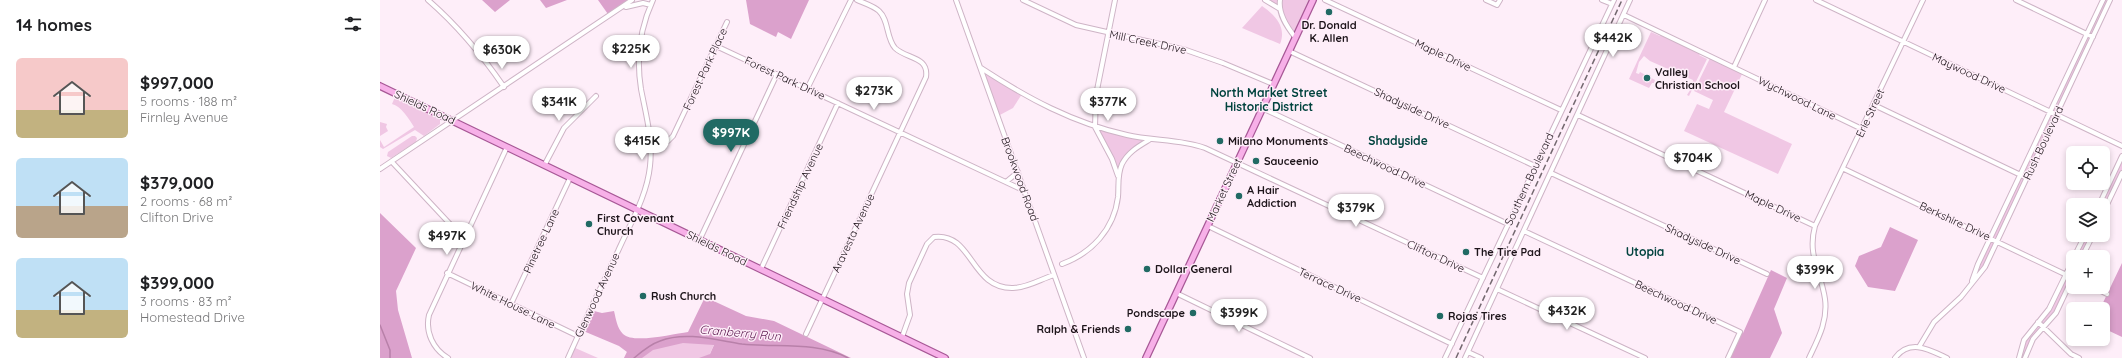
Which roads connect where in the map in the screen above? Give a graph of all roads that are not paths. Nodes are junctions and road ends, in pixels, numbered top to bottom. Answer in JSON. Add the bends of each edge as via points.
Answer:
{"nodes":[{"id":1,"x":428,"y":0,"type":"edge"},
{"id":2,"x":632,"y":0,"type":"edge"},
{"id":3,"x":653,"y":0,"type":"edge"},
{"id":4,"x":851,"y":0,"type":"edge"},
{"id":5,"x":857,"y":0,"type":"edge"},
{"id":6,"x":956,"y":0,"type":"edge"},
{"id":7,"x":1023,"y":0,"type":"edge"},
{"id":8,"x":1114,"y":0,"type":"edge"},
{"id":9,"x":1265,"y":0,"type":"edge"},
{"id":10,"x":1280,"y":0,"type":"edge"},
{"id":11,"x":1313,"y":0,"type":"edge"},
{"id":12,"x":1325,"y":0,"type":"edge"},
{"id":13,"x":1486,"y":0,"type":"edge"},
{"id":14,"x":1500,"y":0,"type":"edge"},
{"id":15,"x":1602,"y":0,"type":"edge"},
{"id":16,"x":1630,"y":0,"type":"edge"},
{"id":17,"x":1765,"y":0,"type":"edge"},
{"id":18,"x":1816,"y":0,"type":"edge"},
{"id":19,"x":1923,"y":0,"type":"edge"},
{"id":20,"x":2016,"y":0,"type":"edge"},
{"id":21,"x":2103,"y":0,"type":"edge"},
{"id":22,"x":2110,"y":0,"type":"edge"},
{"id":23,"x":1613,"y":2,"type":"edge"},
{"id":24,"x":651,"y":6,"type":"junction"},
{"id":25,"x":621,"y":9,"type":"junction"},
{"id":26,"x":1280,"y":10,"type":"junction"},
{"id":27,"x":1624,"y":15,"type":"junction"},
{"id":28,"x":727,"y":22,"type":"dead end"},
{"id":29,"x":1109,"y":33,"type":"junction"},
{"id":30,"x":2087,"y":34,"type":"junction"},
{"id":31,"x":1295,"y":37,"type":"junction"},
{"id":32,"x":2093,"y":37,"type":"junction"},
{"id":33,"x":1904,"y":42,"type":"junction"},
{"id":34,"x":716,"y":46,"type":"junction"},
{"id":35,"x":1289,"y":51,"type":"junction"},
{"id":36,"x":1734,"y":67,"type":"junction"},
{"id":37,"x":981,"y":68,"type":"junction"},
{"id":38,"x":776,"y":74,"type":"junction"},
{"id":39,"x":1273,"y":84,"type":"junction"},
{"id":40,"x":380,"y":86,"type":"edge"},
{"id":41,"x":504,"y":87,"type":"junction"},
{"id":42,"x":807,"y":88,"type":"junction"},
{"id":43,"x":596,"y":96,"type":"dead end"},
{"id":44,"x":838,"y":103,"type":"junction"},
{"id":45,"x":1874,"y":105,"type":"junction"},
{"id":46,"x":1262,"y":108,"type":"junction"},
{"id":47,"x":1561,"y":110,"type":"junction"},
{"id":48,"x":2050,"y":112,"type":"junction"},
{"id":49,"x":1578,"y":115,"type":"junction"},
{"id":50,"x":2056,"y":115,"type":"junction"},
{"id":51,"x":454,"y":121,"type":"junction"},
{"id":52,"x":1095,"y":127,"type":"junction"},
{"id":53,"x":1862,"y":129,"type":"junction"},
{"id":54,"x":900,"y":132,"type":"junction"},
{"id":55,"x":1150,"y":140,"type":"junction"},
{"id":56,"x":650,"y":143,"type":"junction"},
{"id":57,"x":2122,"y":146,"type":"edge"},
{"id":58,"x":507,"y":147,"type":"junction"},
{"id":59,"x":2122,"y":156,"type":"edge"},
{"id":60,"x":392,"y":162,"type":"junction"},
{"id":61,"x":1237,"y":163,"type":"junction"},
{"id":62,"x":545,"y":164,"type":"junction"},
{"id":63,"x":1535,"y":166,"type":"junction"},
{"id":64,"x":1844,"y":168,"type":"junction"},
{"id":65,"x":380,"y":169,"type":"edge"},
{"id":66,"x":1018,"y":172,"type":"junction"},
{"id":67,"x":1551,"y":173,"type":"junction"},
{"id":68,"x":2122,"y":173,"type":"edge"},
{"id":69,"x":2020,"y":175,"type":"junction"},
{"id":70,"x":1118,"y":176,"type":"junction"},
{"id":71,"x":570,"y":178,"type":"junction"},
{"id":72,"x":2027,"y":178,"type":"junction"},
{"id":73,"x":1006,"y":182,"type":"junction"},
{"id":74,"x":1025,"y":191,"type":"junction"},
{"id":75,"x":2102,"y":198,"type":"edge"},
{"id":76,"x":2110,"y":198,"type":"edge"},
{"id":77,"x":637,"y":210,"type":"junction"},
{"id":78,"x":1508,"y":224,"type":"junction"},
{"id":79,"x":1208,"y":226,"type":"junction"},
{"id":80,"x":1815,"y":226,"type":"junction"},
{"id":81,"x":1524,"y":231,"type":"junction"},
{"id":82,"x":1990,"y":238,"type":"junction"},
{"id":83,"x":464,"y":239,"type":"junction"},
{"id":84,"x":700,"y":239,"type":"junction"},
{"id":85,"x":1997,"y":242,"type":"junction"},
{"id":86,"x":1062,"y":264,"type":"dead end"},
{"id":87,"x":761,"y":269,"type":"junction"},
{"id":88,"x":447,"y":273,"type":"junction"},
{"id":89,"x":1767,"y":274,"type":"dead end"},
{"id":90,"x":2066,"y":274,"type":"joint"},
{"id":91,"x":1054,"y":275,"type":"junction"},
{"id":92,"x":1483,"y":278,"type":"junction"},
{"id":93,"x":1971,"y":284,"type":"junction"},
{"id":94,"x":1497,"y":289,"type":"junction"},
{"id":95,"x":2066,"y":292,"type":"edge"},
{"id":96,"x":1176,"y":293,"type":"junction"},
{"id":97,"x":822,"y":298,"type":"junction"},
{"id":98,"x":2053,"y":303,"type":"junction"},
{"id":99,"x":511,"y":304,"type":"junction"},
{"id":100,"x":2059,"y":307,"type":"junction"},
{"id":101,"x":2038,"y":322,"type":"junction"},
{"id":102,"x":2044,"y":328,"type":"junction"},
{"id":103,"x":806,"y":334,"type":"dead end"},
{"id":104,"x":578,"y":336,"type":"junction"},
{"id":105,"x":902,"y":337,"type":"junction"},
{"id":106,"x":1452,"y":344,"type":"junction"},
{"id":107,"x":1919,"y":347,"type":"junction"},
{"id":108,"x":1468,"y":352,"type":"junction"},
{"id":109,"x":448,"y":358,"type":"edge"},
{"id":110,"x":568,"y":358,"type":"edge"},
{"id":111,"x":945,"y":358,"type":"edge"},
{"id":112,"x":1084,"y":358,"type":"edge"},
{"id":113,"x":1146,"y":358,"type":"edge"},
{"id":114,"x":1310,"y":358,"type":"edge"},
{"id":115,"x":1445,"y":358,"type":"edge"},
{"id":116,"x":1465,"y":358,"type":"edge"},
{"id":117,"x":1481,"y":358,"type":"edge"},
{"id":118,"x":1645,"y":358,"type":"edge"},
{"id":119,"x":1728,"y":358,"type":"edge"},
{"id":120,"x":1809,"y":358,"type":"edge"},
{"id":121,"x":1895,"y":358,"type":"edge"},
{"id":122,"x":1947,"y":358,"type":"edge"},
{"id":123,"x":2019,"y":358,"type":"edge"},
{"id":124,"x":2025,"y":358,"type":"edge"},
{"id":125,"x":2079,"y":358,"type":"edge"}],
"edges":[{"from":1,"to":41,"type":"street","via":[[453,22],[474,46]]},
{"from":2,"to":25,"type":"street"},
{"from":3,"to":24,"type":"street","name":"Glenwood Avenue"},
{"from":4,"to":42,"type":"street"},
{"from":5,"to":54,"type":"street","name":"Aravesta Avenue","via":[[879,11],[895,48],[920,61],[926,70],[926,77]]},
{"from":6,"to":37,"type":"street","name":"Brookwood Road"},
{"from":7,"to":29,"type":"street","name":"Mill Creek Drive","via":[[1076,25]]},
{"from":8,"to":29,"type":"street"},
{"from":9,"to":26,"type":"street"},
{"from":10,"to":26,"type":"street"},
{"from":11,"to":31,"type":"main road","name":"Market Street"},
{"from":12,"to":47,"type":"street","name":"Maple Drive"},
{"from":13,"to":14,"type":"street","via":[[1497,5]]},
{"from":15,"to":23,"type":"street"},
{"from":16,"to":27,"type":"street","name":"Southern Boulevard"},
{"from":17,"to":36,"type":"street"},
{"from":18,"to":33,"type":"street","name":"Maywood Drive"},
{"from":19,"to":33,"type":"street","name":"Erie Street"},
{"from":20,"to":30,"type":"street"},
{"from":21,"to":30,"type":"street","name":"Rush Boulevard"},
{"from":22,"to":32,"type":"street","name":"Rush Boulevard"},
{"from":23,"to":47,"type":"street","name":"Southern Boulevard"},
{"from":24,"to":25,"type":"street","via":[[643,3]]},
{"from":24,"to":56,"type":"street","name":"Glenwood Avenue","via":[[642,33],[639,62],[641,87],[650,128]]},
{"from":25,"to":41,"type":"street"},
{"from":26,"to":31,"type":"street"},
{"from":27,"to":36,"type":"street","name":"Wychwood Lane"},
{"from":27,"to":49,"type":"street","name":"Southern Boulevard"},
{"from":28,"to":34,"type":"street","name":"Forest Park Place"},
{"from":29,"to":39,"type":"street","name":"Mill Creek Drive","via":[[1186,50]]},
{"from":29,"to":52,"type":"street","via":[[1096,95]]},
{"from":30,"to":32,"type":"street"},
{"from":30,"to":48,"type":"street","name":"Rush Boulevard"},
{"from":31,"to":35,"type":"main road","name":"Market Street"},
{"from":32,"to":50,"type":"street","name":"Rush Boulevard"},
{"from":33,"to":45,"type":"street","name":"Erie Street"},
{"from":33,"to":48,"type":"street","name":"Maywood Drive"},
{"from":34,"to":38,"type":"street","name":"Forest Park Drive"},
{"from":34,"to":56,"type":"street","name":"Forest Park Place","via":[[674,136],[668,141]]},
{"from":35,"to":39,"type":"main road","name":"Market Street"},
{"from":35,"to":63,"type":"street","name":"Shadyside Drive"},
{"from":36,"to":53,"type":"street","name":"Wychwood Lane"},
{"from":37,"to":52,"type":"street","name":"Clifton Drive","via":[[1040,104]]},
{"from":37,"to":66,"type":"street","name":"Brookwood Road"},
{"from":38,"to":42,"type":"street","name":"Forest Park Drive"},
{"from":38,"to":84,"type":"street"},
{"from":39,"to":46,"type":"main road","name":"Market Street"},
{"from":40,"to":51,"type":"main road","name":"Shields Road"},
{"from":41,"to":51,"type":"street"},
{"from":42,"to":44,"type":"street","name":"Forest Park Drive"},
{"from":43,"to":62,"type":"street","via":[[564,128]]},
{"from":44,"to":54,"type":"street","name":"Forest Park Drive"},
{"from":44,"to":87,"type":"street","name":"Friendship Avenue"},
{"from":45,"to":53,"type":"street","name":"Erie Street"},
{"from":45,"to":69,"type":"street"},
{"from":46,"to":61,"type":"main road","name":"Market Street"},
{"from":46,"to":78,"type":"street","name":"Beechwood Drive"},
{"from":47,"to":63,"type":"street","name":"Southern Boulevard"},
{"from":48,"to":50,"type":"street","name":"Maywood Drive"},
{"from":48,"to":69,"type":"street","name":"Rush Boulevard"},
{"from":49,"to":67,"type":"street","name":"Southern Boulevard"},
{"from":49,"to":80,"type":"street","name":"Maple Drive"},
{"from":50,"to":57,"type":"street","name":"Maywood Drive"},
{"from":50,"to":72,"type":"street","name":"Rush Boulevard"},
{"from":51,"to":58,"type":"main road","name":"Shields Road"},
{"from":51,"to":60,"type":"street"},
{"from":52,"to":55,"type":"street","name":"Clifton Drive"},
{"from":52,"to":70,"type":"street"},
{"from":53,"to":64,"type":"street","name":"Erie Street"},
{"from":54,"to":73,"type":"street","name":"Forest Park Drive"},
{"from":54,"to":97,"type":"street","name":"Aravesta Avenue"},
{"from":55,"to":61,"type":"street","name":"Clifton Drive","via":[[1200,146]]},
{"from":55,"to":70,"type":"street","via":[[1128,155]]},
{"from":56,"to":77,"type":"street","name":"Glenwood Avenue","via":[[647,181]]},
{"from":58,"to":62,"type":"main road","name":"Shields Road"},
{"from":58,"to":83,"type":"street"},
{"from":59,"to":75,"type":"street"},
{"from":60,"to":65,"type":"street"},
{"from":60,"to":83,"type":"street"},
{"from":61,"to":79,"type":"main road","name":"Market Street"},
{"from":61,"to":92,"type":"street","name":"Clifton Drive"},
{"from":62,"to":71,"type":"main road","name":"Shields Road"},
{"from":63,"to":78,"type":"street","name":"Southern Boulevard"},
{"from":64,"to":80,"type":"street","name":"Erie Street"},
{"from":64,"to":82,"type":"street","name":"Berkshire Drive"},
{"from":66,"to":73,"type":"street"},
{"from":66,"to":74,"type":"street","name":"Brookwood Road"},
{"from":67,"to":81,"type":"street","name":"Southern Boulevard"},
{"from":67,"to":89,"type":"street","name":"Shadyside Drive"},
{"from":68,"to":76,"type":"street"},
{"from":69,"to":72,"type":"street"},
{"from":69,"to":82,"type":"street","name":"Rush Boulevard"},
{"from":70,"to":86,"type":"street","via":[[1117,199],[1108,228],[1087,251]]},
{"from":71,"to":77,"type":"main road","name":"Shields Road"},
{"from":71,"to":99,"type":"street","name":"Pinetree Lane"},
{"from":72,"to":85,"type":"street","name":"Rush Boulevard"},
{"from":73,"to":74,"type":"street","name":"Forest Park Drive"},
{"from":74,"to":91,"type":"street","name":"Brookwood Road"},
{"from":77,"to":84,"type":"main road","name":"Shields Road"},
{"from":77,"to":104,"type":"street","name":"Glenwood Avenue"},
{"from":78,"to":92,"type":"street","name":"Southern Boulevard"},
{"from":79,"to":96,"type":"main road","name":"Market Street"},
{"from":79,"to":106,"type":"street","name":"Terrace Drive"},
{"from":80,"to":120,"type":"street","name":"Erie Street","via":[[1812,252],[1824,294],[1825,314],[1821,331]]},
{"from":81,"to":94,"type":"street","name":"Southern Boulevard"},
{"from":81,"to":119,"type":"street","name":"Beechwood Drive","via":[[1740,332]]},
{"from":82,"to":85,"type":"street","name":"Berkshire Drive"},
{"from":82,"to":93,"type":"street","name":"Rush Boulevard"},
{"from":83,"to":88,"type":"street"},
{"from":84,"to":87,"type":"main road","name":"Shields Road"},
{"from":85,"to":90,"type":"street","name":"Berkshire Drive"},
{"from":85,"to":93,"type":"street","name":"Rush Boulevard","via":[[1985,267]]},
{"from":87,"to":97,"type":"main road","name":"Shields Road"},
{"from":88,"to":99,"type":"street","name":"White House Lane"},
{"from":88,"to":109,"type":"street","via":[[430,309],[427,323],[435,346]]},
{"from":90,"to":98,"type":"street"},
{"from":91,"to":105,"type":"street","via":[[1017,288],[1002,286],[983,276],[959,245],[947,238],[934,237],[927,244],[909,283],[907,294],[910,315]]},
{"from":91,"to":112,"type":"street","name":"Brookwood Road"},
{"from":92,"to":106,"type":"street","name":"Southern Boulevard"},
{"from":93,"to":107,"type":"street","name":"Rush Boulevard","via":[[1934,322]]},
{"from":94,"to":108,"type":"street","name":"Southern Boulevard"},
{"from":94,"to":118,"type":"street"},
{"from":95,"to":100,"type":"street"},
{"from":96,"to":113,"type":"main road","name":"Market Street"},
{"from":96,"to":114,"type":"street"},
{"from":97,"to":103,"type":"street","name":"Aravesta Avenue"},
{"from":97,"to":105,"type":"main road","name":"Shields Road"},
{"from":98,"to":100,"type":"street"},
{"from":98,"to":101,"type":"street"},
{"from":99,"to":104,"type":"street","name":"White House Lane"},
{"from":100,"to":102,"type":"street"},
{"from":101,"to":102,"type":"street"},
{"from":101,"to":123,"type":"street","via":[[2024,340]]},
{"from":102,"to":124,"type":"street","via":[[2033,339]]},
{"from":102,"to":125,"type":"street"},
{"from":104,"to":110,"type":"street","name":"Glenwood Avenue"},
{"from":105,"to":111,"type":"main road","name":"Shields Road"},
{"from":106,"to":115,"type":"street","name":"Southern Boulevard"},
{"from":107,"to":121,"type":"street","via":[[1905,349]]},
{"from":107,"to":122,"type":"street"},
{"from":108,"to":116,"type":"street","name":"Southern Boulevard"},
{"from":108,"to":117,"type":"street"}]}
